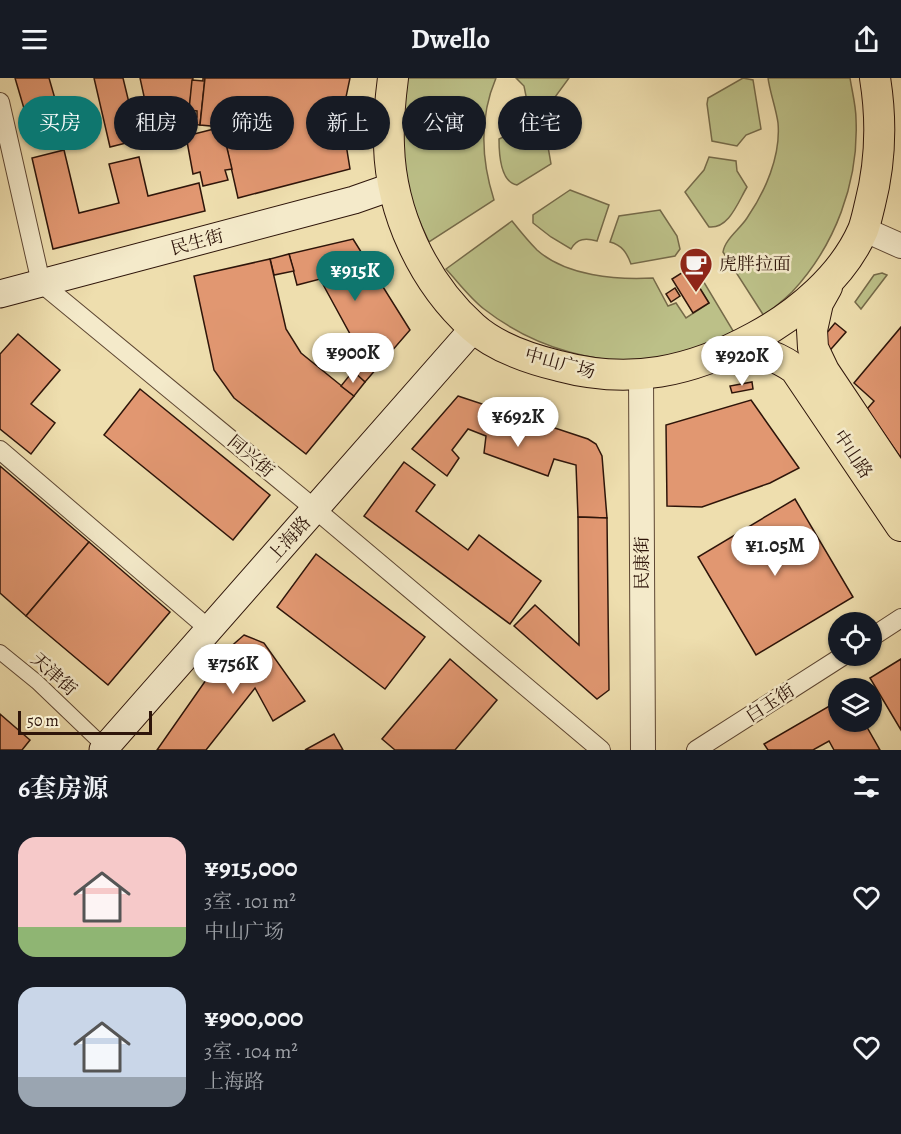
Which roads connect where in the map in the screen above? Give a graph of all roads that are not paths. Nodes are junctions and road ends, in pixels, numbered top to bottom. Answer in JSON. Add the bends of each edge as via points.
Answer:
{"nodes":[{"id":1,"x":393,"y":78,"type":"edge"},
{"id":2,"x":875,"y":78,"type":"edge"},
{"id":3,"x":0,"y":102,"type":"edge"},
{"id":4,"x":394,"y":186,"type":"junction"},
{"id":5,"x":863,"y":229,"type":"junction"},
{"id":6,"x":901,"y":246,"type":"edge"},
{"id":7,"x":833,"y":276,"type":"junction"},
{"id":8,"x":41,"y":283,"type":"junction"},
{"id":9,"x":0,"y":294,"type":"edge"},
{"id":10,"x":474,"y":328,"type":"junction"},
{"id":11,"x":701,"y":362,"type":"junction"},
{"id":12,"x":641,"y":375,"type":"junction"},
{"id":13,"x":815,"y":377,"type":"junction"},
{"id":14,"x":0,"y":450,"type":"edge"},
{"id":15,"x":901,"y":486,"type":"edge"},
{"id":16,"x":315,"y":509,"type":"junction"},
{"id":17,"x":901,"y":526,"type":"edge"},
{"id":18,"x":901,"y":618,"type":"edge"},
{"id":19,"x":209,"y":629,"type":"junction"},
{"id":20,"x":882,"y":630,"type":"edge"},
{"id":21,"x":0,"y":652,"type":"edge"},
{"id":22,"x":828,"y":666,"type":"edge"},
{"id":23,"x":106,"y":749,"type":"edge"},
{"id":24,"x":601,"y":750,"type":"edge"},
{"id":25,"x":643,"y":750,"type":"edge"},
{"id":26,"x":696,"y":750,"type":"edge"}],
"edges":[{"from":1,"to":4,"type":"main road","name":"中山广场","via":[[389,147]]},
{"from":2,"to":5,"type":"main road","name":"中山广场","via":[[880,143],[876,181]]},
{"from":3,"to":8,"type":"street"},
{"from":4,"to":8,"type":"main road","name":"民生街"},
{"from":4,"to":10,"type":"main road","name":"中山广场","via":[[422,264],[447,300]]},
{"from":5,"to":6,"type":"street"},
{"from":5,"to":7,"type":"main road","name":"中山广场"},
{"from":7,"to":11,"type":"main road","name":"中山广场","via":[[780,323]]},
{"from":7,"to":13,"type":"main road","via":[[818,303],[812,330]]},
{"from":8,"to":9,"type":"main road","name":"民生街"},
{"from":8,"to":16,"type":"street","name":"同兴街"},
{"from":10,"to":12,"type":"main road","name":"中山广场","via":[[503,346],[544,362],[587,374]]},
{"from":10,"to":16,"type":"main road","name":"上海路"},
{"from":11,"to":12,"type":"main road","name":"中山广场"},
{"from":11,"to":13,"type":"main road","via":[[763,352]]},
{"from":12,"to":25,"type":"street","name":"民康街"},
{"from":13,"to":15,"type":"main road","name":"中山路"},
{"from":13,"to":17,"type":"main road","name":"中山路"},
{"from":14,"to":19,"type":"street"},
{"from":16,"to":19,"type":"main road","name":"上海路"},
{"from":16,"to":24,"type":"street","name":"同兴街"},
{"from":18,"to":20,"type":"street"},
{"from":19,"to":23,"type":"main road","name":"上海路"},
{"from":21,"to":23,"type":"street","name":"天津街"},
{"from":22,"to":26,"type":"street","name":"白玉街"}]}
